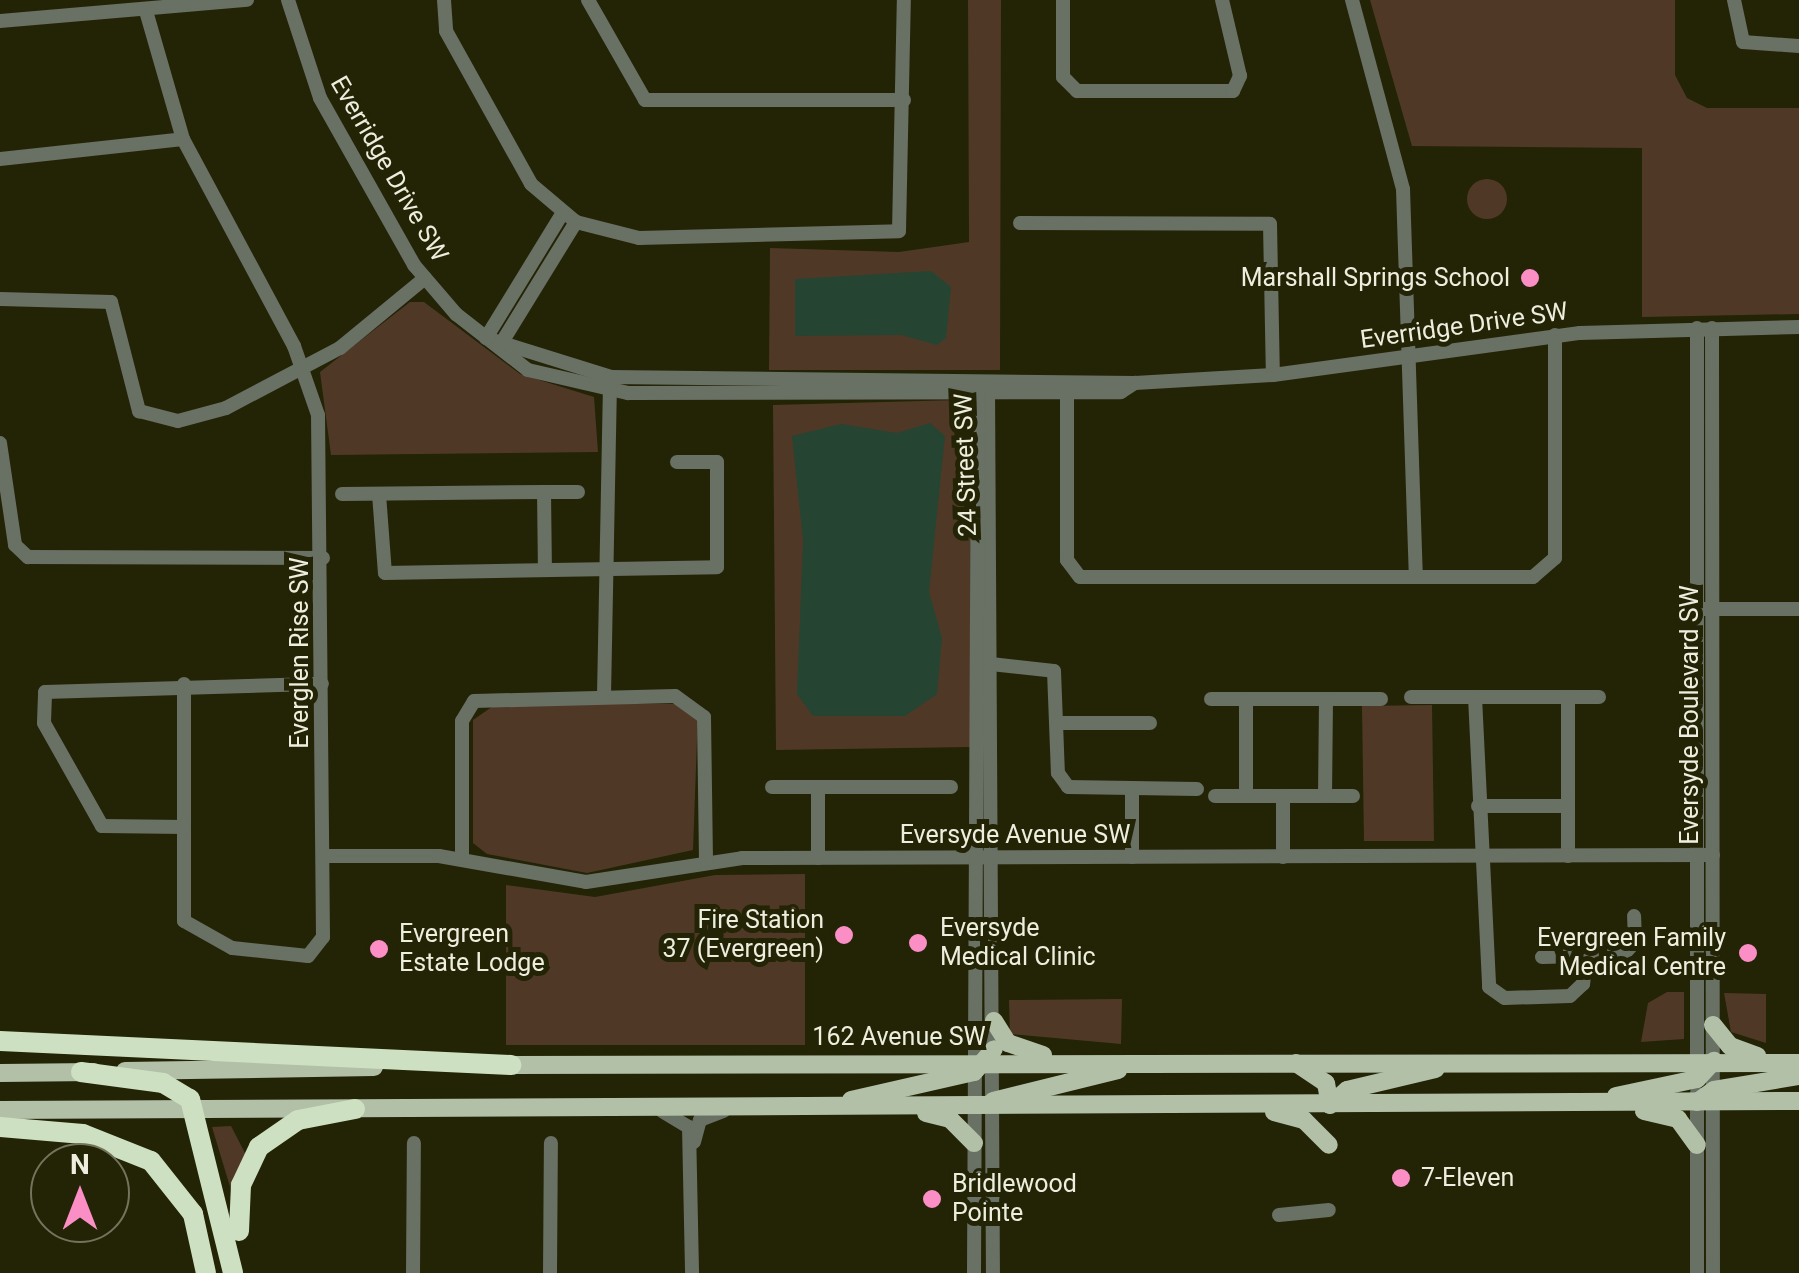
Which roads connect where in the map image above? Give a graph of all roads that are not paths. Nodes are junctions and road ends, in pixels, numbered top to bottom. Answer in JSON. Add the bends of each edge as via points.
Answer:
{"nodes":[{"id":1,"x":247,"y":0,"type":"edge"},
{"id":2,"x":288,"y":0,"type":"edge"},
{"id":3,"x":444,"y":0,"type":"edge"},
{"id":4,"x":588,"y":0,"type":"edge"},
{"id":5,"x":904,"y":0,"type":"edge"},
{"id":6,"x":1063,"y":0,"type":"edge"},
{"id":7,"x":1222,"y":0,"type":"edge"},
{"id":8,"x":1352,"y":0,"type":"edge"},
{"id":9,"x":1734,"y":0,"type":"edge"},
{"id":10,"x":146,"y":11,"type":"junction"},
{"id":11,"x":0,"y":22,"type":"edge"},
{"id":12,"x":1799,"y":46,"type":"edge"},
{"id":13,"x":904,"y":100,"type":"junction"},
{"id":14,"x":183,"y":139,"type":"junction"},
{"id":15,"x":0,"y":159,"type":"edge"},
{"id":16,"x":569,"y":218,"type":"junction"},
{"id":17,"x":1020,"y":224,"type":"dead end"},
{"id":18,"x":425,"y":278,"type":"junction"},
{"id":19,"x":0,"y":298,"type":"edge"},
{"id":20,"x":1799,"y":327,"type":"edge"},
{"id":21,"x":1704,"y":328,"type":"junction"},
{"id":22,"x":1555,"y":335,"type":"junction"},
{"id":23,"x":496,"y":343,"type":"junction"},
{"id":24,"x":1409,"y":356,"type":"junction"},
{"id":25,"x":304,"y":367,"type":"junction"},
{"id":26,"x":984,"y":376,"type":"junction"},
{"id":27,"x":1273,"y":376,"type":"junction"},
{"id":28,"x":611,"y":384,"type":"junction"},
{"id":29,"x":1067,"y":384,"type":"junction"},
{"id":30,"x":770,"y":385,"type":"junction"},
{"id":31,"x":974,"y":392,"type":"junction"},
{"id":32,"x":991,"y":392,"type":"junction"},
{"id":33,"x":0,"y":443,"type":"edge"},
{"id":34,"x":677,"y":462,"type":"dead end"},
{"id":35,"x":544,"y":492,"type":"junction"},
{"id":36,"x":578,"y":492,"type":"dead end"},
{"id":37,"x":342,"y":494,"type":"dead end"},
{"id":38,"x":380,"y":494,"type":"junction"},
{"id":39,"x":323,"y":558,"type":"junction"},
{"id":40,"x":606,"y":567,"type":"junction"},
{"id":41,"x":544,"y":570,"type":"junction"},
{"id":42,"x":1416,"y":577,"type":"junction"},
{"id":43,"x":1705,"y":609,"type":"junction"},
{"id":44,"x":1799,"y":609,"type":"edge"},
{"id":45,"x":991,"y":664,"type":"junction"},
{"id":46,"x":184,"y":684,"type":"junction"},
{"id":47,"x":322,"y":684,"type":"junction"},
{"id":48,"x":604,"y":696,"type":"junction"},
{"id":49,"x":1475,"y":697,"type":"junction"},
{"id":50,"x":1568,"y":697,"type":"junction"},
{"id":51,"x":1599,"y":697,"type":"dead end"},
{"id":52,"x":1411,"y":698,"type":"dead end"},
{"id":53,"x":1211,"y":700,"type":"dead end"},
{"id":54,"x":1246,"y":700,"type":"junction"},
{"id":55,"x":1326,"y":700,"type":"junction"},
{"id":56,"x":1381,"y":700,"type":"dead end"},
{"id":57,"x":1058,"y":722,"type":"junction"},
{"id":58,"x":1150,"y":724,"type":"dead end"},
{"id":59,"x":772,"y":787,"type":"dead end"},
{"id":60,"x":818,"y":787,"type":"junction"},
{"id":61,"x":951,"y":788,"type":"dead end"},
{"id":62,"x":1132,"y":789,"type":"junction"},
{"id":63,"x":1196,"y":789,"type":"dead end"},
{"id":64,"x":1215,"y":796,"type":"dead end"},
{"id":65,"x":1246,"y":796,"type":"junction"},
{"id":66,"x":1283,"y":796,"type":"junction"},
{"id":67,"x":1325,"y":796,"type":"junction"},
{"id":68,"x":1353,"y":796,"type":"dead end"},
{"id":69,"x":1478,"y":806,"type":"junction"},
{"id":70,"x":1568,"y":806,"type":"junction"},
{"id":71,"x":184,"y":827,"type":"junction"},
{"id":72,"x":323,"y":856,"type":"junction"},
{"id":73,"x":1283,"y":856,"type":"junction"},
{"id":74,"x":1484,"y":856,"type":"junction"},
{"id":75,"x":1568,"y":856,"type":"junction"},
{"id":76,"x":1705,"y":856,"type":"junction"},
{"id":77,"x":974,"y":857,"type":"junction"},
{"id":78,"x":992,"y":857,"type":"junction"},
{"id":79,"x":1132,"y":857,"type":"junction"},
{"id":80,"x":462,"y":858,"type":"junction"},
{"id":81,"x":818,"y":858,"type":"junction"},
{"id":82,"x":706,"y":860,"type":"junction"},
{"id":83,"x":1634,"y":916,"type":"dead end"},
{"id":84,"x":1542,"y":956,"type":"dead end"},
{"id":85,"x":1587,"y":957,"type":"junction"},
{"id":86,"x":994,"y":1021,"type":"junction"},
{"id":87,"x":1713,"y":1025,"type":"junction"},
{"id":88,"x":0,"y":1041,"type":"edge"},
{"id":89,"x":985,"y":1062,"type":"junction"},
{"id":90,"x":1072,"y":1062,"type":"junction"},
{"id":91,"x":1158,"y":1062,"type":"junction"},
{"id":92,"x":1292,"y":1062,"type":"junction"},
{"id":93,"x":1471,"y":1062,"type":"junction"},
{"id":94,"x":1790,"y":1063,"type":"edge"},
{"id":95,"x":511,"y":1065,"type":"junction"},
{"id":96,"x":1703,"y":1067,"type":"junction"},
{"id":97,"x":81,"y":1072,"type":"junction"},
{"id":98,"x":0,"y":1073,"type":"edge"},
{"id":99,"x":1799,"y":1076,"type":"edge"},
{"id":100,"x":1708,"y":1098,"type":"junction"},
{"id":101,"x":1799,"y":1101,"type":"edge"},
{"id":102,"x":1594,"y":1104,"type":"junction"},
{"id":103,"x":1250,"y":1105,"type":"junction"},
{"id":104,"x":1566,"y":1105,"type":"junction"},
{"id":105,"x":1330,"y":1106,"type":"junction"},
{"id":106,"x":812,"y":1107,"type":"junction"},
{"id":107,"x":902,"y":1107,"type":"junction"},
{"id":108,"x":985,"y":1107,"type":"junction"},
{"id":109,"x":196,"y":1108,"type":"junction"},
{"id":110,"x":355,"y":1109,"type":"junction"},
{"id":111,"x":655,"y":1109,"type":"junction"},
{"id":112,"x":0,"y":1110,"type":"edge"},
{"id":113,"x":729,"y":1110,"type":"junction"},
{"id":114,"x":0,"y":1127,"type":"edge"},
{"id":115,"x":414,"y":1143,"type":"dead end"},
{"id":116,"x":551,"y":1143,"type":"dead end"},
{"id":117,"x":974,"y":1143,"type":"junction"},
{"id":118,"x":1698,"y":1144,"type":"junction"},
{"id":119,"x":1329,"y":1145,"type":"dead end"},
{"id":120,"x":692,"y":1152,"type":"junction"},
{"id":121,"x":1329,"y":1210,"type":"dead end"},
{"id":122,"x":1279,"y":1215,"type":"dead end"},
{"id":123,"x":206,"y":1273,"type":"edge"},
{"id":124,"x":233,"y":1273,"type":"edge"},
{"id":125,"x":243,"y":1273,"type":"edge"},
{"id":126,"x":413,"y":1273,"type":"edge"},
{"id":127,"x":550,"y":1273,"type":"edge"},
{"id":128,"x":692,"y":1273,"type":"edge"},
{"id":129,"x":974,"y":1273,"type":"edge"},
{"id":130,"x":993,"y":1273,"type":"edge"},
{"id":131,"x":1697,"y":1273,"type":"edge"},
{"id":132,"x":1714,"y":1273,"type":"edge"}],
"edges":[{"from":1,"to":10,"type":"street"},
{"from":2,"to":18,"type":"street","name":"Everridge Drive SW","via":[[320,98]]},
{"from":3,"to":16,"type":"street","via":[[446,32],[526,177]]},
{"from":4,"to":13,"type":"street","via":[[645,100]]},
{"from":5,"to":13,"type":"street"},
{"from":6,"to":7,"type":"street","via":[[1063,78],[1077,91],[1233,91],[1240,76]]},
{"from":8,"to":24,"type":"street","via":[[1398,154]]},
{"from":9,"to":12,"type":"street","via":[[1743,42]]},
{"from":10,"to":11,"type":"street"},
{"from":10,"to":14,"type":"street","name":"Everglen Rise SW"},
{"from":13,"to":16,"type":"street","via":[[904,222],[890,237],[625,238]]},
{"from":14,"to":15,"type":"street"},
{"from":14,"to":25,"type":"street","name":"Everglen Rise SW"},
{"from":16,"to":23,"type":"street"},
{"from":17,"to":27,"type":"street","via":[[1270,224]]},
{"from":18,"to":23,"type":"street","name":"Everridge Drive SW"},
{"from":18,"to":25,"type":"street"},
{"from":19,"to":25,"type":"street","via":[[111,302],[137,406],[150,420],[213,414]]},
{"from":20,"to":21,"type":"street","name":"Everridge Drive SW"},
{"from":21,"to":22,"type":"street","name":"Everridge Drive SW"},
{"from":21,"to":43,"type":"street","name":"Eversyde Boulevard SW"},
{"from":22,"to":24,"type":"street","name":"Everridge Drive SW"},
{"from":22,"to":42,"type":"street","via":[[1552,566],[1534,578]]},
{"from":23,"to":28,"type":"street","name":"Everridge Drive SW","via":[[540,375]]},
{"from":24,"to":27,"type":"street","name":"Everridge Drive SW"},
{"from":24,"to":42,"type":"street"},
{"from":25,"to":39,"type":"street","name":"Everglen Rise SW","via":[[320,436]]},
{"from":26,"to":29,"type":"street","name":"Everridge Drive SW"},
{"from":26,"to":30,"type":"street","name":"Everridge Drive SW"},
{"from":26,"to":31,"type":"street","name":"24 Street SW"},
{"from":26,"to":32,"type":"street","name":"24 Street SW"},
{"from":27,"to":29,"type":"street","name":"Everridge Drive SW"},
{"from":28,"to":30,"type":"street","name":"Everridge Drive SW"},
{"from":28,"to":40,"type":"street"},
{"from":29,"to":32,"type":"street","name":"Everridge Drive SW"},
{"from":29,"to":42,"type":"street","via":[[1067,560],[1076,575]]},
{"from":30,"to":31,"type":"street","name":"Everridge Drive SW"},
{"from":31,"to":32,"type":"street","name":"Everridge Drive SW"},
{"from":31,"to":77,"type":"street","name":"24 Street SW"},
{"from":32,"to":45,"type":"street","name":"24 Street SW"},
{"from":33,"to":39,"type":"street","via":[[15,545],[28,557]]},
{"from":34,"to":40,"type":"street","via":[[717,462],[717,567]]},
{"from":35,"to":36,"type":"street"},
{"from":35,"to":38,"type":"street"},
{"from":35,"to":41,"type":"street"},
{"from":37,"to":38,"type":"street"},
{"from":38,"to":41,"type":"street","via":[[385,573]]},
{"from":39,"to":47,"type":"street","name":"Everglen Rise SW"},
{"from":40,"to":41,"type":"street"},
{"from":40,"to":48,"type":"street"},
{"from":43,"to":44,"type":"street"},
{"from":43,"to":76,"type":"street","name":"Eversyde Boulevard SW"},
{"from":45,"to":57,"type":"street","via":[[1052,668]]},
{"from":45,"to":78,"type":"street","name":"24 Street SW"},
{"from":46,"to":47,"type":"street"},
{"from":46,"to":71,"type":"street","name":"Everglen Rise SW"},
{"from":46,"to":71,"type":"street","via":[[54,686],[39,706],[102,826]]},
{"from":47,"to":72,"type":"street","name":"Everglen Rise SW"},
{"from":48,"to":80,"type":"street","via":[[487,696],[467,708]]},
{"from":48,"to":82,"type":"street","via":[[683,696],[700,709]]},
{"from":49,"to":50,"type":"street"},
{"from":49,"to":52,"type":"street"},
{"from":49,"to":69,"type":"street"},
{"from":50,"to":51,"type":"street"},
{"from":50,"to":70,"type":"street"},
{"from":53,"to":54,"type":"street"},
{"from":54,"to":55,"type":"street"},
{"from":54,"to":65,"type":"street"},
{"from":55,"to":56,"type":"street"},
{"from":55,"to":67,"type":"street"},
{"from":57,"to":58,"type":"street"},
{"from":57,"to":62,"type":"street","via":[[1062,784]]},
{"from":59,"to":60,"type":"street"},
{"from":60,"to":61,"type":"street"},
{"from":60,"to":81,"type":"street"},
{"from":62,"to":63,"type":"street"},
{"from":62,"to":79,"type":"street"},
{"from":64,"to":65,"type":"street"},
{"from":65,"to":66,"type":"street"},
{"from":66,"to":67,"type":"street"},
{"from":66,"to":73,"type":"street"},
{"from":67,"to":68,"type":"street"},
{"from":69,"to":70,"type":"street"},
{"from":69,"to":74,"type":"street"},
{"from":70,"to":75,"type":"street"},
{"from":71,"to":72,"type":"street","name":"Everglen Rise SW","via":[[184,921],[232,948],[314,953],[323,937]]},
{"from":72,"to":80,"type":"street","name":"Eversyde Avenue SW"},
{"from":73,"to":74,"type":"street","name":"Eversyde Avenue SW"},
{"from":73,"to":79,"type":"street","name":"Eversyde Avenue SW"},
{"from":74,"to":75,"type":"street","name":"Eversyde Avenue SW"},
{"from":74,"to":85,"type":"street","via":[[1492,991],[1570,996],[1583,984]]},
{"from":75,"to":76,"type":"street","name":"Eversyde Avenue SW"},
{"from":76,"to":87,"type":"street","name":"Eversyde Boulevard SW"},
{"from":76,"to":96,"type":"street","name":"Eversyde Boulevard SW"},
{"from":77,"to":78,"type":"street","name":"Eversyde Avenue SW"},
{"from":77,"to":81,"type":"street","name":"Eversyde Avenue SW"},
{"from":77,"to":89,"type":"street","name":"24 Street SW"},
{"from":78,"to":79,"type":"street","name":"Eversyde Avenue SW"},
{"from":78,"to":86,"type":"street","name":"24 Street SW"},
{"from":80,"to":82,"type":"street","name":"Eversyde Avenue SW","via":[[574,882]]},
{"from":81,"to":82,"type":"street","name":"Eversyde Avenue SW"},
{"from":83,"to":85,"type":"street","via":[[1627,953]]},
{"from":84,"to":85,"type":"street"},
{"from":86,"to":89,"type":"street","name":"24 Street SW"},
{"from":86,"to":90,"type":"main road","via":[[1015,1047]]},
{"from":87,"to":94,"type":"main road","via":[[1730,1046]]},
{"from":87,"to":96,"type":"street","name":"Eversyde Boulevard SW"},
{"from":88,"to":95,"type":"highway"},
{"from":89,"to":90,"type":"main road","name":"162 Avenue SW"},
{"from":89,"to":95,"type":"main road","name":"162 Avenue SW"},
{"from":89,"to":106,"type":"main road"},
{"from":89,"to":108,"type":"street","name":"24 Street SW"},
{"from":89,"to":108,"type":"street","name":"24 Street SW"},
{"from":90,"to":91,"type":"main road","name":"162 Avenue SW"},
{"from":91,"to":92,"type":"main road","name":"162 Avenue SW"},
{"from":91,"to":108,"type":"main road"},
{"from":92,"to":93,"type":"main road","name":"162 Avenue SW"},
{"from":92,"to":105,"type":"main road","via":[[1320,1076]]},
{"from":93,"to":96,"type":"main road","name":"162 Avenue SW"},
{"from":93,"to":105,"type":"main road","via":[[1348,1090]]},
{"from":94,"to":96,"type":"main road","name":"162 Avenue SW"},
{"from":95,"to":97,"type":"main road","name":"162 Avenue SW"},
{"from":96,"to":100,"type":"street"},
{"from":96,"to":100,"type":"street","name":"Eversyde Boulevard SW"},
{"from":96,"to":104,"type":"main road"},
{"from":97,"to":98,"type":"main road","name":"162 Avenue SW"},
{"from":97,"to":109,"type":"highway","via":[[163,1083]]},
{"from":99,"to":100,"type":"main road"},
{"from":100,"to":101,"type":"main road"},
{"from":100,"to":102,"type":"main road"},
{"from":100,"to":118,"type":"street"},
{"from":100,"to":132,"type":"street"},
{"from":102,"to":104,"type":"main road"},
{"from":102,"to":118,"type":"main road","via":[[1674,1117]]},
{"from":103,"to":105,"type":"main road"},
{"from":103,"to":108,"type":"main road"},
{"from":103,"to":119,"type":"main road","via":[[1304,1120]]},
{"from":104,"to":105,"type":"main road"},
{"from":106,"to":107,"type":"main road"},
{"from":106,"to":113,"type":"main road"},
{"from":107,"to":108,"type":"main road"},
{"from":107,"to":117,"type":"main road","via":[[950,1119]]},
{"from":108,"to":117,"type":"street","name":"24 Street SW"},
{"from":108,"to":130,"type":"street","name":"24 Street SW"},
{"from":109,"to":110,"type":"main road"},
{"from":109,"to":112,"type":"main road"},
{"from":109,"to":124,"type":"highway"},
{"from":110,"to":111,"type":"main road"},
{"from":110,"to":125,"type":"highway","via":[[298,1120],[251,1158],[237,1208]]},
{"from":111,"to":113,"type":"main road"},
{"from":111,"to":120,"type":"street","via":[[684,1119]]},
{"from":113,"to":120,"type":"street","via":[[700,1120]]},
{"from":114,"to":123,"type":"highway","via":[[84,1134],[151,1161],[193,1214]]},
{"from":115,"to":126,"type":"street"},
{"from":116,"to":127,"type":"street"},
{"from":117,"to":129,"type":"street","name":"24 Street SW"},
{"from":118,"to":131,"type":"street"},
{"from":120,"to":128,"type":"street"},
{"from":121,"to":122,"type":"street"}]}
